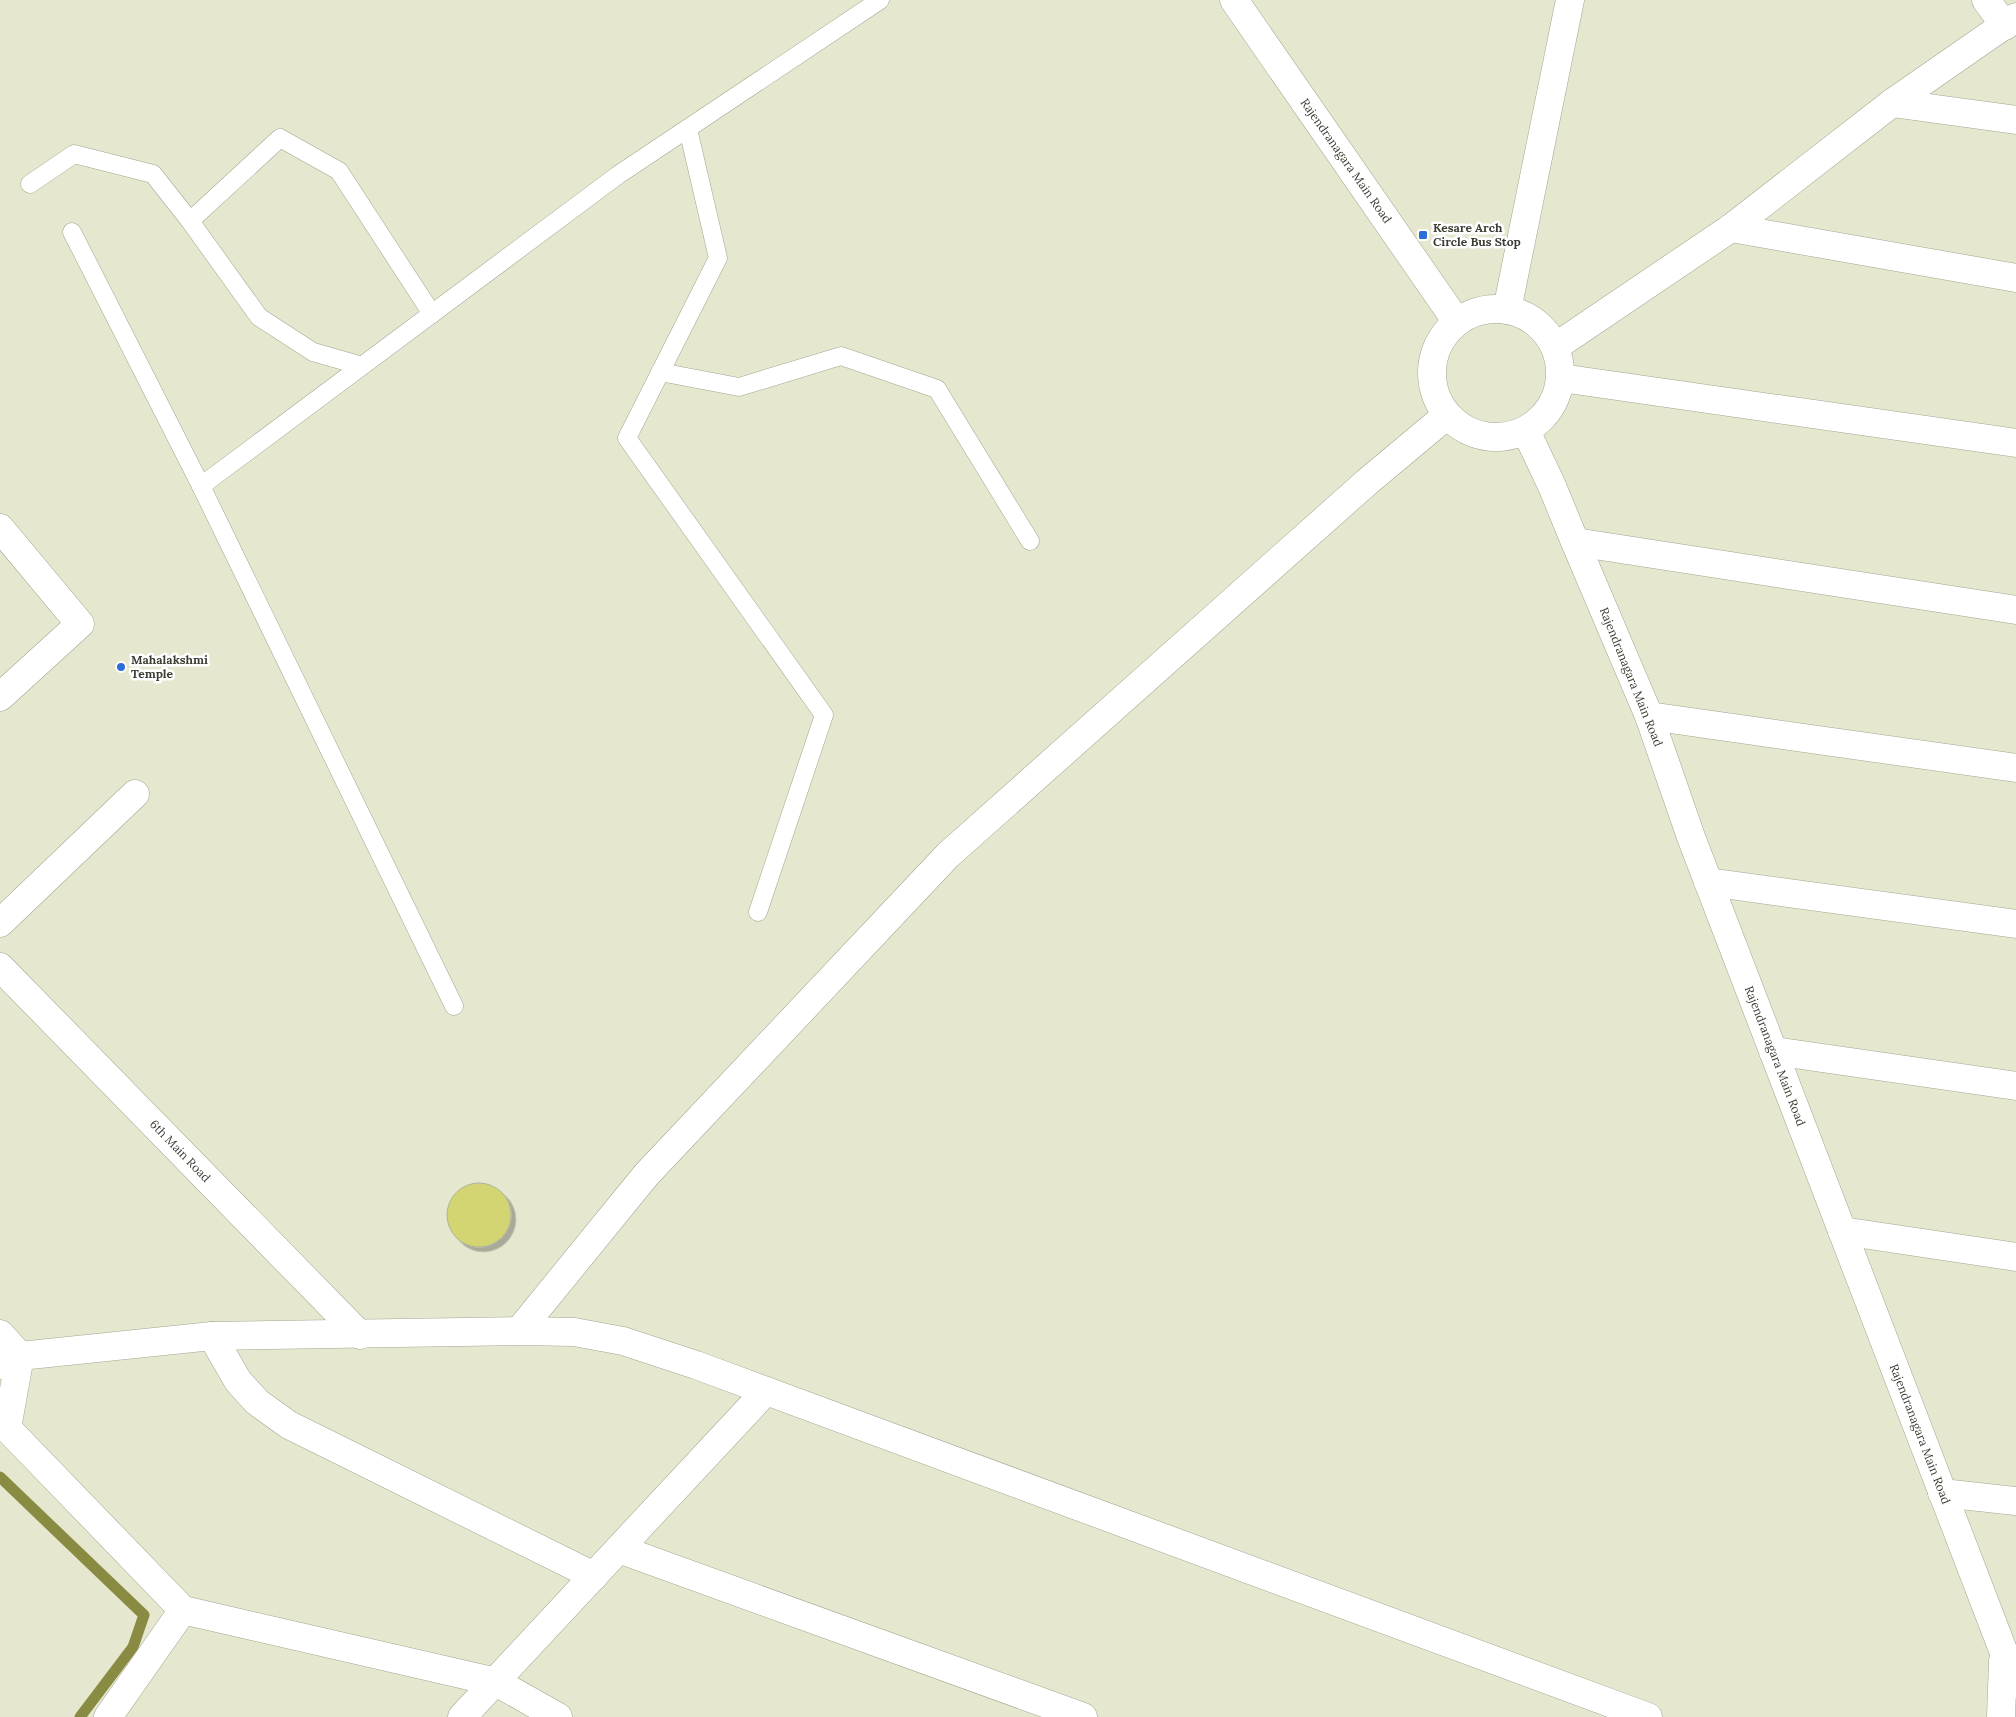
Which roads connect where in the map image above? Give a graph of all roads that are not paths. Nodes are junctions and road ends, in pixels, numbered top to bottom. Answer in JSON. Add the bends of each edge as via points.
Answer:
{"nodes":[{"id":1,"x":880,"y":0,"type":"edge"},
{"id":2,"x":1234,"y":0,"type":"edge"},
{"id":3,"x":1570,"y":0,"type":"edge"},
{"id":4,"x":1986,"y":0,"type":"edge"},
{"id":5,"x":2010,"y":21,"type":"edge"},
{"id":6,"x":1892,"y":103,"type":"junction"},
{"id":7,"x":2016,"y":120,"type":"edge"},
{"id":8,"x":688,"y":129,"type":"junction"},
{"id":9,"x":30,"y":184,"type":"dead end"},
{"id":10,"x":190,"y":222,"type":"junction"},
{"id":11,"x":1731,"y":228,"type":"junction"},
{"id":12,"x":72,"y":232,"type":"dead end"},
{"id":13,"x":2016,"y":278,"type":"edge"},
{"id":14,"x":1508,"y":310,"type":"junction"},
{"id":15,"x":432,"y":314,"type":"junction"},
{"id":16,"x":1457,"y":322,"type":"junction"},
{"id":17,"x":1555,"y":347,"type":"junction"},
{"id":18,"x":362,"y":366,"type":"junction"},
{"id":19,"x":660,"y":372,"type":"junction"},
{"id":20,"x":1561,"y":378,"type":"junction"},
{"id":21,"x":1446,"y":416,"type":"junction"},
{"id":22,"x":1526,"y":431,"type":"junction"},
{"id":23,"x":2016,"y":444,"type":"edge"},
{"id":24,"x":201,"y":486,"type":"junction"},
{"id":25,"x":0,"y":528,"type":"edge"},
{"id":26,"x":1030,"y":541,"type":"dead end"},
{"id":27,"x":1574,"y":542,"type":"junction"},
{"id":28,"x":2016,"y":610,"type":"edge"},
{"id":29,"x":0,"y":698,"type":"edge"},
{"id":30,"x":1649,"y":716,"type":"junction"},
{"id":31,"x":2016,"y":768,"type":"edge"},
{"id":32,"x":135,"y":794,"type":"dead end"},
{"id":33,"x":1708,"y":882,"type":"junction"},
{"id":34,"x":758,"y":912,"type":"dead end"},
{"id":35,"x":0,"y":923,"type":"edge"},
{"id":36,"x":2016,"y":924,"type":"edge"},
{"id":37,"x":0,"y":967,"type":"edge"},
{"id":38,"x":454,"y":1006,"type":"dead end"},
{"id":39,"x":1773,"y":1051,"type":"junction"},
{"id":40,"x":2016,"y":1086,"type":"edge"},
{"id":41,"x":1842,"y":1231,"type":"junction"},
{"id":42,"x":2016,"y":1258,"type":"edge"},
{"id":43,"x":519,"y":1331,"type":"junction"},
{"id":44,"x":0,"y":1334,"type":"edge"},
{"id":45,"x":360,"y":1335,"type":"junction"},
{"id":46,"x":212,"y":1336,"type":"junction"},
{"id":47,"x":10,"y":1360,"type":"edge"},
{"id":48,"x":766,"y":1391,"type":"junction"},
{"id":49,"x":1942,"y":1492,"type":"junction"},
{"id":50,"x":2016,"y":1501,"type":"edge"},
{"id":51,"x":620,"y":1550,"type":"junction"},
{"id":52,"x":594,"y":1576,"type":"junction"},
{"id":53,"x":183,"y":1610,"type":"junction"},
{"id":54,"x":2003,"y":1650,"type":"junction"},
{"id":55,"x":496,"y":1682,"type":"junction"},
{"id":56,"x":2016,"y":1684,"type":"edge"},
{"id":57,"x":1618,"y":1712,"type":"edge"},
{"id":58,"x":108,"y":1717,"type":"edge"},
{"id":59,"x":462,"y":1717,"type":"edge"},
{"id":60,"x":558,"y":1717,"type":"edge"},
{"id":61,"x":1083,"y":1717,"type":"edge"},
{"id":62,"x":1648,"y":1717,"type":"edge"},
{"id":63,"x":2001,"y":1717,"type":"edge"}],
"edges":[{"from":1,"to":8,"type":"lane"},
{"from":2,"to":16,"type":"street","name":"Rajendranagara Main Road"},
{"from":3,"to":14,"type":"street"},
{"from":4,"to":5,"type":"street"},
{"from":5,"to":6,"type":"street"},
{"from":6,"to":7,"type":"street"},
{"from":6,"to":11,"type":"street"},
{"from":8,"to":15,"type":"lane","via":[[618,175]]},
{"from":8,"to":19,"type":"lane","via":[[718,258]]},
{"from":9,"to":10,"type":"lane","via":[[74,154],[153,174]]},
{"from":10,"to":15,"type":"lane","via":[[280,138],[339,171]]},
{"from":10,"to":18,"type":"lane","via":[[259,317],[313,352]]},
{"from":11,"to":13,"type":"street"},
{"from":11,"to":17,"type":"street"},
{"from":12,"to":24,"type":"lane"},
{"from":14,"to":16,"type":"street","via":[[1497,308],[1476,312]]},
{"from":14,"to":17,"type":"street","via":[[1536,322]]},
{"from":15,"to":18,"type":"lane"},
{"from":16,"to":21,"type":"street","via":[[1442,337],[1434,356],[1431,377],[1436,397]]},
{"from":17,"to":20,"type":"street"},
{"from":18,"to":24,"type":"lane"},
{"from":19,"to":26,"type":"lane","via":[[739,387],[841,356],[937,389]]},
{"from":19,"to":34,"type":"lane","via":[[627,438],[824,715]]},
{"from":20,"to":22,"type":"street","via":[[1556,400],[1544,418]]},
{"from":20,"to":23,"type":"street"},
{"from":21,"to":22,"type":"street","via":[[1463,430],[1484,437],[1506,438]]},
{"from":21,"to":43,"type":"street","via":[[1367,482],[948,855],[646,1175]]},
{"from":22,"to":27,"type":"street","name":"Rajendranagara Main Road"},
{"from":24,"to":38,"type":"lane"},
{"from":25,"to":29,"type":"street","via":[[80,624]]},
{"from":27,"to":28,"type":"street"},
{"from":27,"to":30,"type":"street","name":"Rajendranagara Main Road"},
{"from":30,"to":31,"type":"street"},
{"from":30,"to":33,"type":"street","name":"Rajendranagara Main Road"},
{"from":32,"to":35,"type":"street"},
{"from":33,"to":36,"type":"street"},
{"from":33,"to":39,"type":"street","name":"Rajendranagara Main Road"},
{"from":37,"to":45,"type":"street","name":"6th Main Road"},
{"from":39,"to":40,"type":"street"},
{"from":39,"to":41,"type":"street","name":"Rajendranagara Main Road"},
{"from":41,"to":42,"type":"street"},
{"from":41,"to":49,"type":"street","name":"Rajendranagara Main Road"},
{"from":43,"to":45,"type":"street"},
{"from":43,"to":48,"type":"street","via":[[574,1332],[624,1342]]},
{"from":44,"to":47,"type":"street"},
{"from":45,"to":46,"type":"street"},
{"from":46,"to":47,"type":"street"},
{"from":46,"to":52,"type":"street","via":[[238,1382],[257,1402],[289,1425]]},
{"from":47,"to":53,"type":"street","via":[[7,1428]]},
{"from":48,"to":51,"type":"street"},
{"from":48,"to":57,"type":"street"},
{"from":49,"to":50,"type":"street"},
{"from":49,"to":54,"type":"street","name":"Rajendranagara Main Road"},
{"from":51,"to":52,"type":"street"},
{"from":51,"to":61,"type":"street"},
{"from":52,"to":55,"type":"street"},
{"from":53,"to":55,"type":"street"},
{"from":53,"to":58,"type":"street"},
{"from":54,"to":56,"type":"street","name":"Rajendranagara Main Road"},
{"from":54,"to":63,"type":"street"},
{"from":55,"to":59,"type":"street"},
{"from":55,"to":60,"type":"street"},
{"from":57,"to":62,"type":"street"}]}
